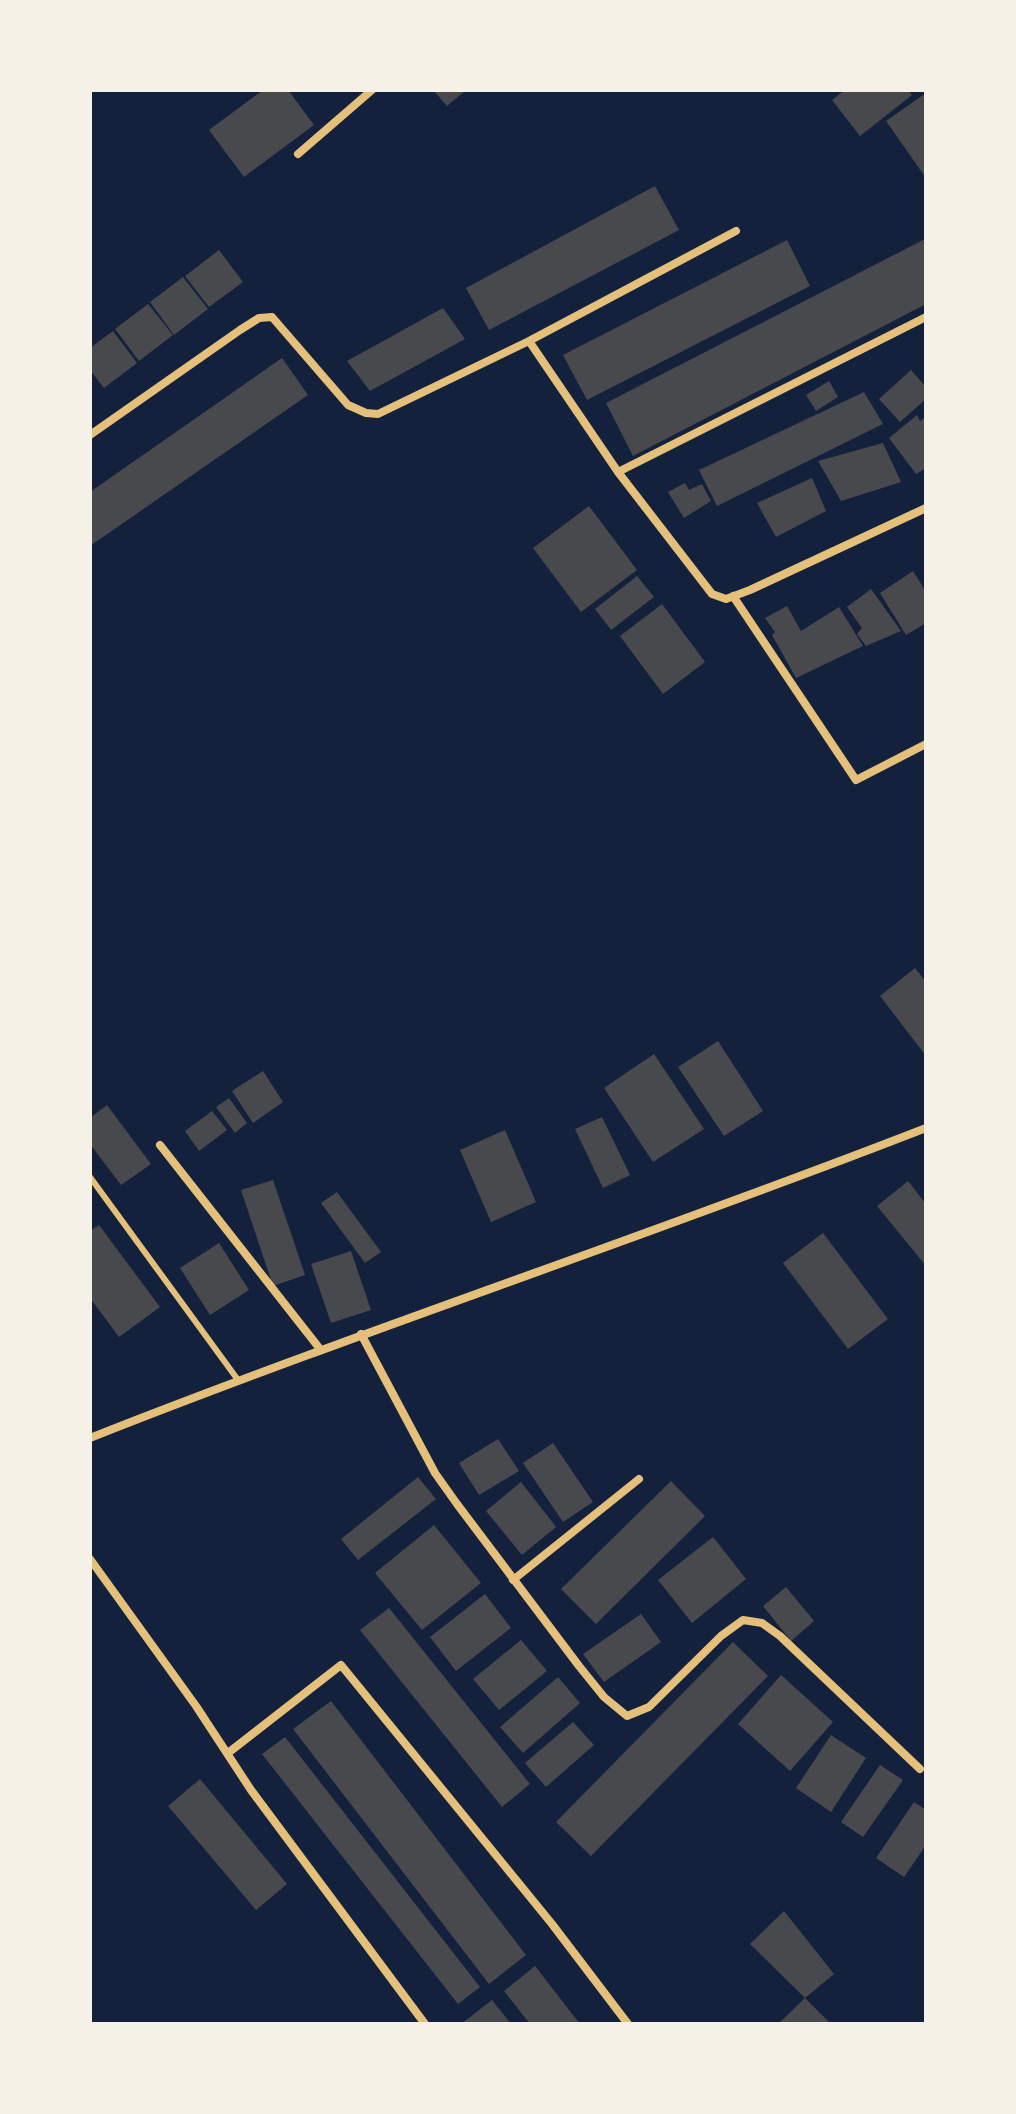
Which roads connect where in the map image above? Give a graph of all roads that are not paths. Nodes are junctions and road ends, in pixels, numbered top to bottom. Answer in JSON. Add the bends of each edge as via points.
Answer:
{"nodes":[{"id":1,"x":372,"y":90,"type":"edge"},
{"id":2,"x":298,"y":154,"type":"dead end"},
{"id":3,"x":736,"y":231,"type":"dead end"},
{"id":4,"x":926,"y":317,"type":"edge"},
{"id":5,"x":529,"y":341,"type":"junction"},
{"id":6,"x":90,"y":435,"type":"edge"},
{"id":7,"x":618,"y":472,"type":"junction"},
{"id":8,"x":926,"y":508,"type":"edge"},
{"id":9,"x":733,"y":596,"type":"junction"},
{"id":10,"x":926,"y":744,"type":"edge"},
{"id":11,"x":926,"y":1128,"type":"edge"},
{"id":12,"x":160,"y":1145,"type":"dead end"},
{"id":13,"x":90,"y":1177,"type":"edge"},
{"id":14,"x":361,"y":1334,"type":"junction"},
{"id":15,"x":320,"y":1349,"type":"junction"},
{"id":16,"x":238,"y":1380,"type":"junction"},
{"id":17,"x":90,"y":1438,"type":"edge"},
{"id":18,"x":639,"y":1479,"type":"dead end"},
{"id":19,"x":90,"y":1559,"type":"edge"},
{"id":20,"x":513,"y":1580,"type":"junction"},
{"id":21,"x":228,"y":1753,"type":"junction"},
{"id":22,"x":920,"y":1769,"type":"dead end"},
{"id":23,"x":425,"y":2024,"type":"edge"},
{"id":24,"x":628,"y":2024,"type":"edge"}],
"edges":[{"from":1,"to":2,"type":"street"},
{"from":3,"to":5,"type":"street"},
{"from":4,"to":7,"type":"street"},
{"from":5,"to":6,"type":"street","via":[[378,414],[366,413],[348,405],[272,317],[265,316]]},
{"from":5,"to":7,"type":"street"},
{"from":7,"to":9,"type":"street","via":[[712,594]]},
{"from":8,"to":9,"type":"street"},
{"from":9,"to":10,"type":"street","via":[[856,780]]},
{"from":11,"to":14,"type":"street"},
{"from":12,"to":15,"type":"street"},
{"from":13,"to":16,"type":"lane"},
{"from":14,"to":15,"type":"street"},
{"from":14,"to":20,"type":"street","via":[[435,1473]]},
{"from":15,"to":16,"type":"street"},
{"from":16,"to":17,"type":"street"},
{"from":18,"to":20,"type":"street"},
{"from":19,"to":21,"type":"street"},
{"from":20,"to":22,"type":"street","via":[[604,1697],[627,1716],[649,1707],[732,1628],[743,1620],[756,1620],[780,1636]]},
{"from":21,"to":23,"type":"street"},
{"from":21,"to":24,"type":"street","via":[[341,1665]]}]}
